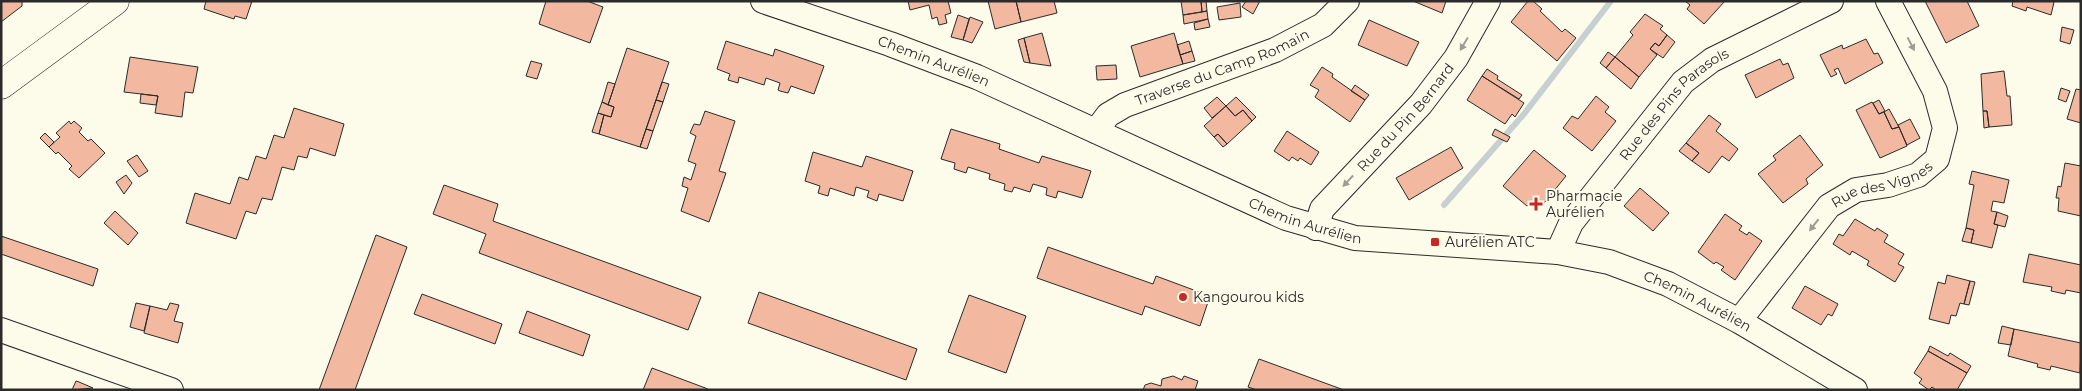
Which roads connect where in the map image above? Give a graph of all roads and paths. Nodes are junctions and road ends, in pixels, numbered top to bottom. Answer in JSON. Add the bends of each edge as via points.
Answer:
{"nodes":[{"id":1,"x":115,"y":1,"type":"edge"},
{"id":2,"x":763,"y":1,"type":"edge"},
{"id":3,"x":1347,"y":1,"type":"edge"},
{"id":4,"x":1488,"y":1,"type":"edge"},
{"id":5,"x":1831,"y":1,"type":"edge"},
{"id":6,"x":1888,"y":1,"type":"edge"},
{"id":7,"x":806,"y":8,"type":"edge"},
{"id":8,"x":1,"y":85,"type":"edge"},
{"id":9,"x":1096,"y":131,"type":"junction"},
{"id":10,"x":1316,"y":228,"type":"junction"},
{"id":11,"x":1558,"y":252,"type":"junction"},
{"id":12,"x":1739,"y":321,"type":"junction"},
{"id":13,"x":1,"y":330,"type":"edge"},
{"id":14,"x":171,"y":390,"type":"edge"},
{"id":15,"x":1855,"y":390,"type":"edge"}],
"edges":[{"from":1,"to":8,"type":"main road"},
{"from":2,"to":7,"type":"street","name":"Chemin Aurélien"},
{"from":3,"to":9,"type":"street","name":"Traverse du Camp Romain","via":[[1322,25],[1275,50],[1125,104],[1108,115]]},
{"from":4,"to":10,"type":"street","name":"Rue du Pin Bernard","one_way":true,"via":[[1450,65],[1421,104],[1322,209]]},
{"from":5,"to":11,"type":"street","name":"Rue des Pins Parasols","via":[[1712,60],[1683,82],[1571,223]]},
{"from":6,"to":12,"type":"street","name":"Rue des Vignes","one_way":true,"via":[[1936,91],[1945,128],[1937,159],[1918,175],[1888,185],[1856,190],[1829,206]]},
{"from":7,"to":9,"type":"street","name":"Chemin Aurélien","via":[[977,77]]},
{"from":9,"to":10,"type":"street","name":"Chemin Aurélien","via":[[1286,218]]},
{"from":10,"to":11,"type":"street","name":"Chemin Aurélien","via":[[1355,238]]},
{"from":11,"to":12,"type":"street","name":"Chemin Aurélien","via":[[1609,262],[1668,284]]},
{"from":12,"to":15,"type":"street","name":"Chemin Aurélien"},
{"from":13,"to":14,"type":"street"}]}
